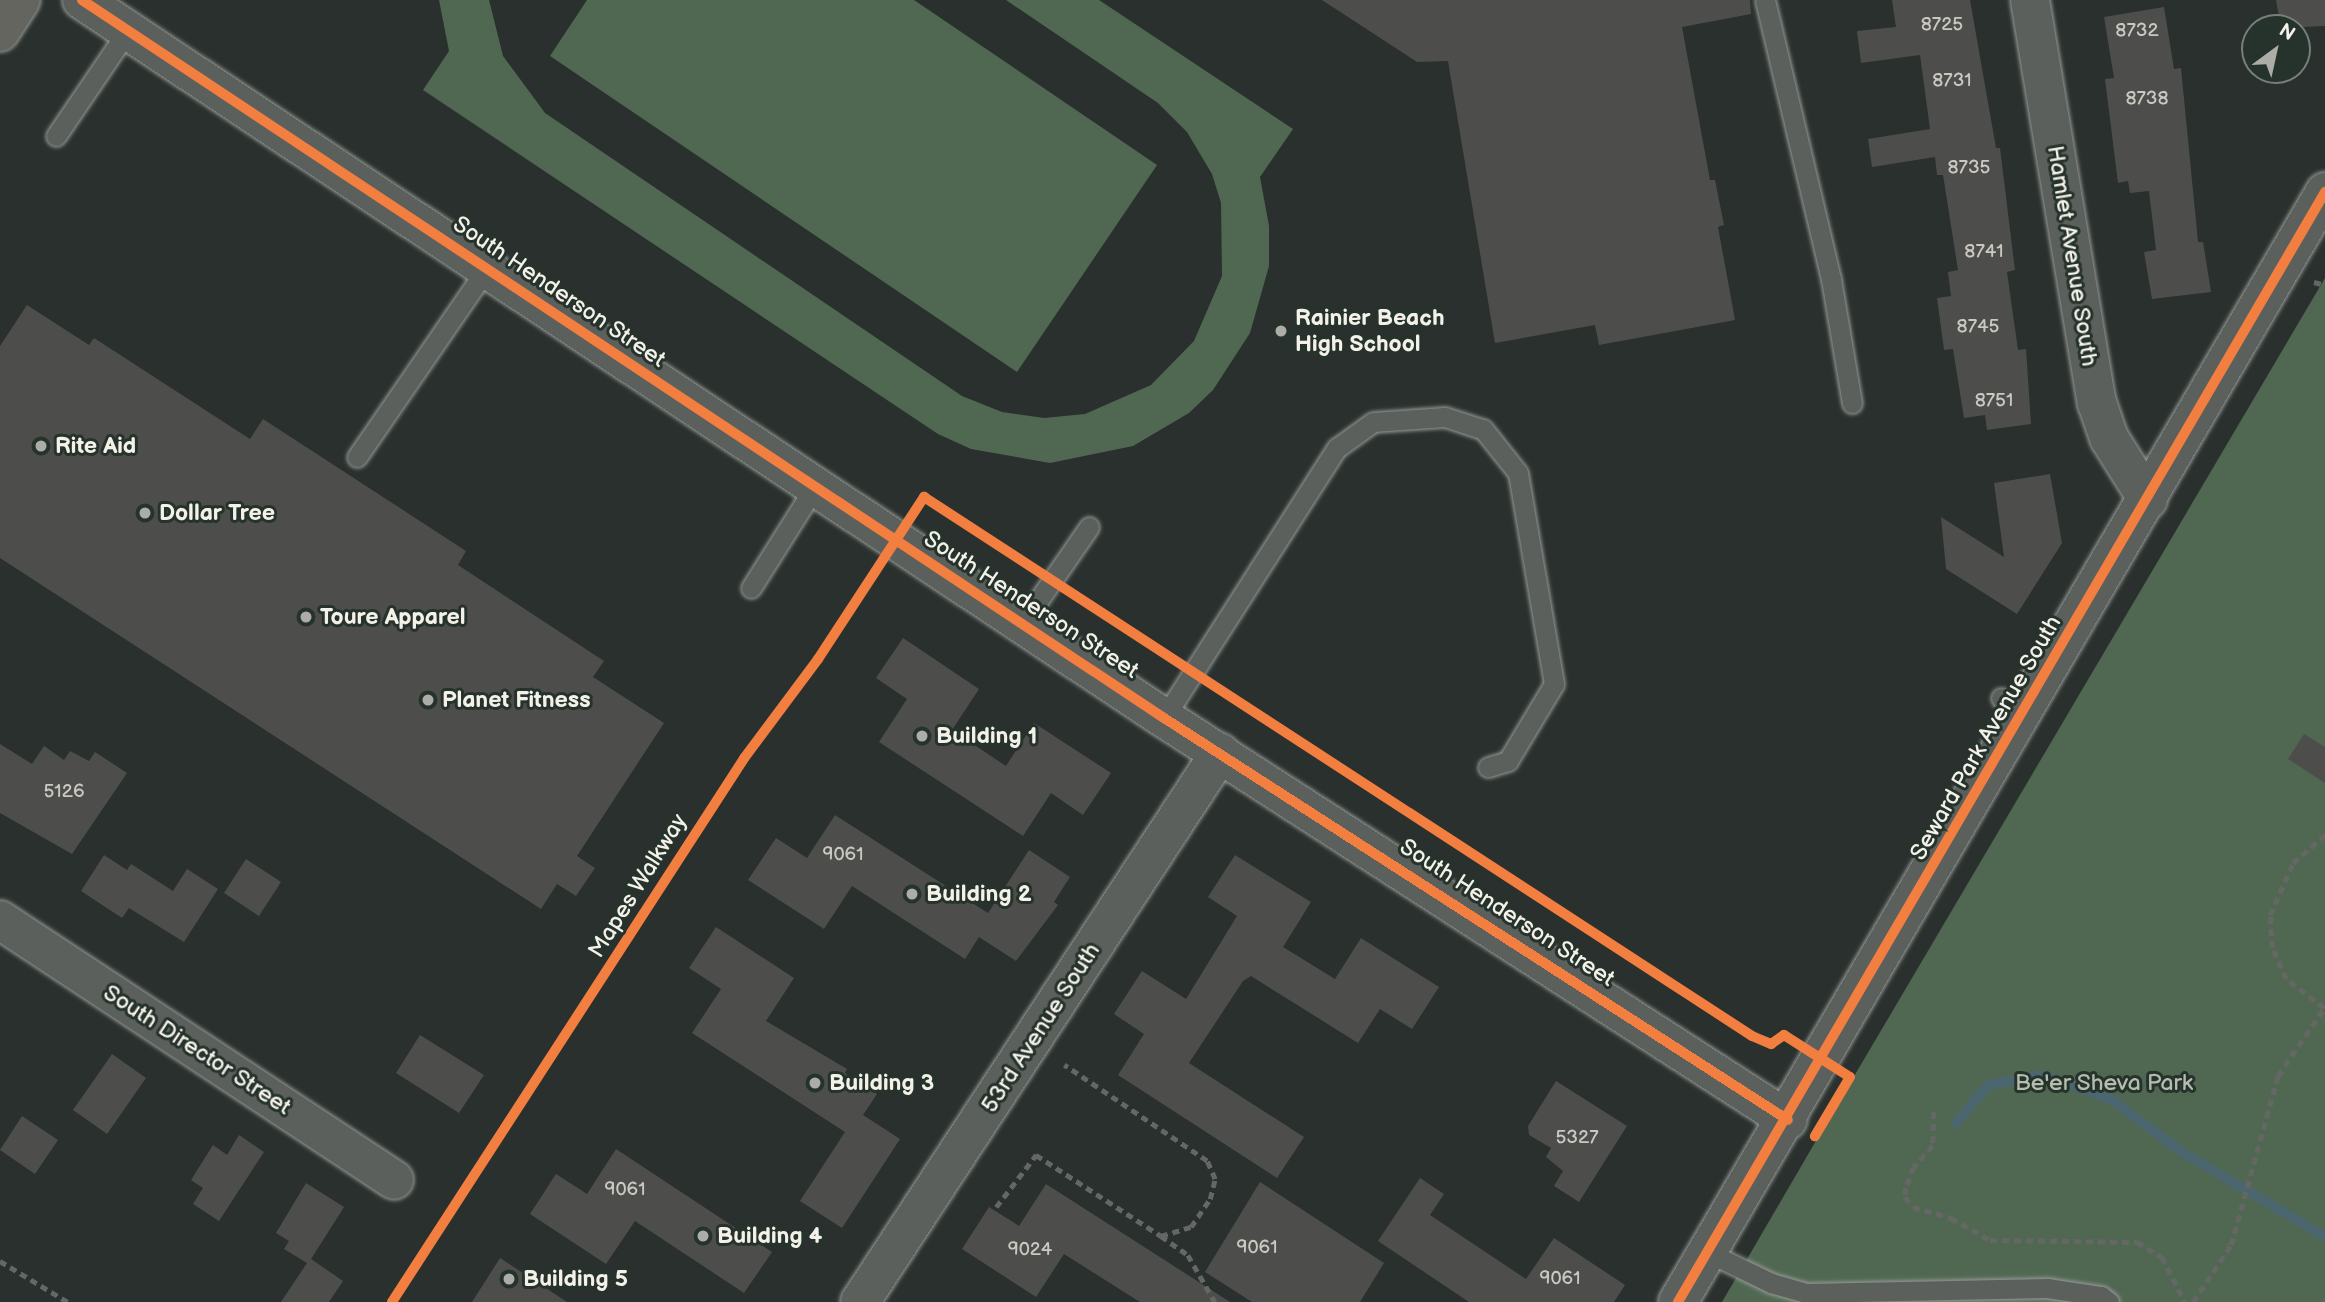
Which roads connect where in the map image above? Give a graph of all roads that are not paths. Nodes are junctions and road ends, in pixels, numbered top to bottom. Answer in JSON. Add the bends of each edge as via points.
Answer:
{"nodes":[{"id":1,"x":21,"y":0,"type":"edge"},
{"id":2,"x":82,"y":0,"type":"edge"},
{"id":3,"x":1765,"y":0,"type":"edge"},
{"id":4,"x":2030,"y":0,"type":"edge"},
{"id":5,"x":128,"y":30,"type":"junction"},
{"id":6,"x":0,"y":32,"type":"edge"},
{"id":7,"x":56,"y":136,"type":"dead end"},
{"id":8,"x":2325,"y":192,"type":"edge"},
{"id":9,"x":486,"y":269,"type":"junction"},
{"id":10,"x":1852,"y":403,"type":"dead end"},
{"id":11,"x":357,"y":457,"type":"dead end"},
{"id":12,"x":814,"y":488,"type":"junction"},
{"id":13,"x":2148,"y":500,"type":"junction"},
{"id":14,"x":1089,"y":527,"type":"dead end"},
{"id":15,"x":751,"y":587,"type":"dead end"},
{"id":16,"x":1023,"y":624,"type":"junction"},
{"id":17,"x":1164,"y":718,"type":"junction"},
{"id":18,"x":1220,"y":753,"type":"junction"},
{"id":19,"x":1488,"y":767,"type":"dead end"},
{"id":20,"x":0,"y":919,"type":"edge"},
{"id":21,"x":1788,"y":1120,"type":"junction"},
{"id":22,"x":394,"y":1180,"type":"dead end"},
{"id":23,"x":1707,"y":1252,"type":"junction"},
{"id":24,"x":1926,"y":1295,"type":"edge"},
{"id":25,"x":2042,"y":1295,"type":"edge"},
{"id":26,"x":860,"y":1302,"type":"edge"},
{"id":27,"x":1678,"y":1302,"type":"edge"},
{"id":28,"x":2109,"y":1302,"type":"edge"}],
"edges":[{"from":1,"to":6,"type":"main road"},
{"from":2,"to":5,"type":"street","name":"South Henderson Street"},
{"from":3,"to":10,"type":"lane","via":[[1831,279]]},
{"from":4,"to":13,"type":"street","name":"Hamlet Avenue South","via":[[2096,403],[2109,438]]},
{"from":5,"to":7,"type":"lane"},
{"from":5,"to":9,"type":"street","name":"South Henderson Street"},
{"from":8,"to":13,"type":"street","name":"Seward Park Avenue South"},
{"from":9,"to":11,"type":"lane"},
{"from":9,"to":12,"type":"street","name":"South Henderson Street"},
{"from":12,"to":15,"type":"lane"},
{"from":12,"to":16,"type":"street","name":"South Henderson Street"},
{"from":13,"to":21,"type":"street","name":"Seward Park Avenue South","via":[[2010,709]]},
{"from":14,"to":16,"type":"lane"},
{"from":16,"to":17,"type":"street","name":"South Henderson Street"},
{"from":17,"to":18,"type":"street","name":"South Henderson Street"},
{"from":17,"to":19,"type":"lane","via":[[1337,448],[1373,422],[1445,417],[1483,429],[1518,473],[1554,684],[1508,761]]},
{"from":18,"to":21,"type":"street","name":"South Henderson Street"},
{"from":18,"to":26,"type":"street","name":"53rd Avenue South"},
{"from":20,"to":22,"type":"street","name":"South Director Street"},
{"from":21,"to":23,"type":"street","name":"Seward Park Avenue South"},
{"from":23,"to":24,"type":"lane","via":[[1771,1283],[1806,1293]]},
{"from":23,"to":27,"type":"street","name":"Seward Park Avenue South"},
{"from":24,"to":25,"type":"lane"},
{"from":25,"to":28,"type":"lane","via":[[2101,1296]]}]}
